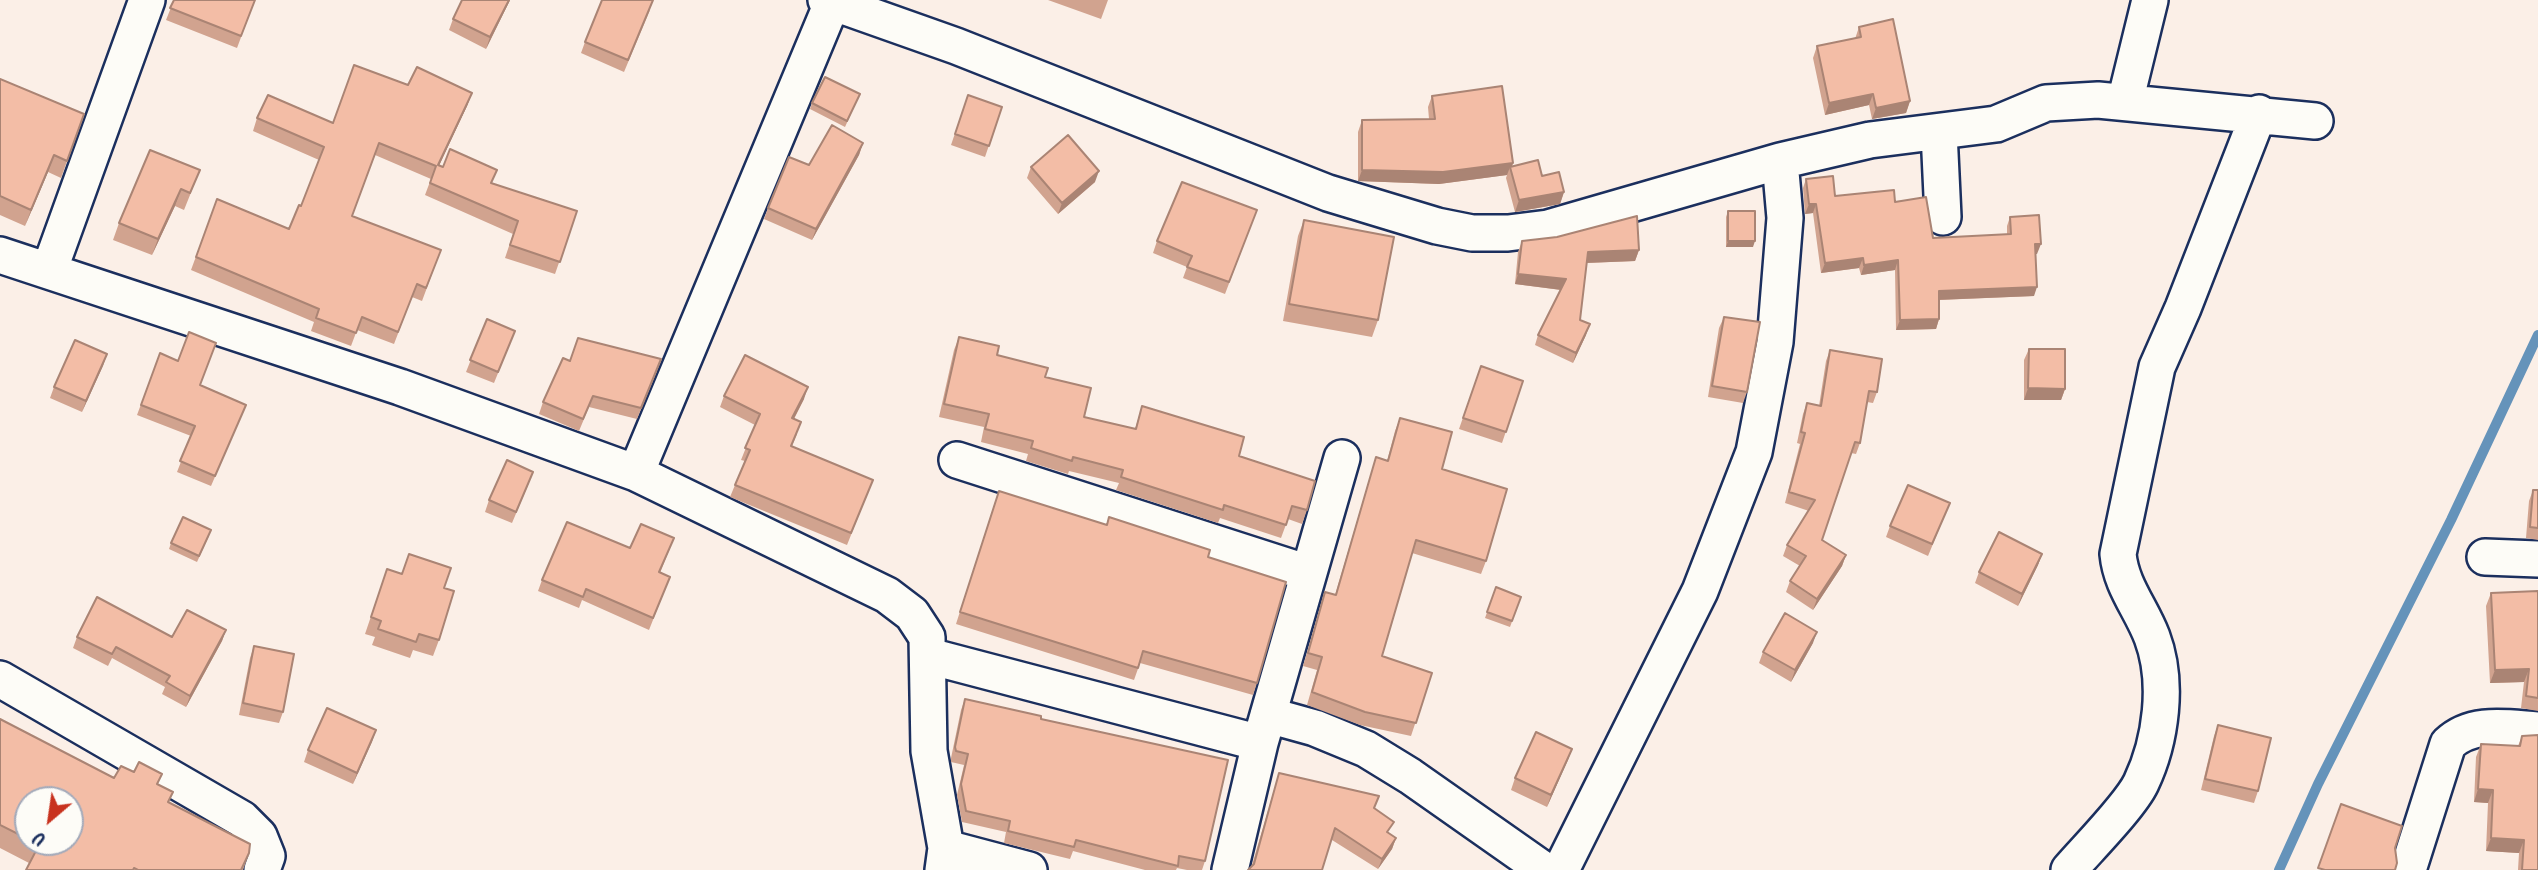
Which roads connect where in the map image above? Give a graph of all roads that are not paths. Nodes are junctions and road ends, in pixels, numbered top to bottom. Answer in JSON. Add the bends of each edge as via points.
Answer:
{"nodes":[{"id":1,"x":147,"y":0,"type":"edge"},
{"id":2,"x":2150,"y":0,"type":"edge"},
{"id":3,"x":829,"y":1,"type":"edge"},
{"id":4,"x":2124,"y":102,"type":"junction"},
{"id":5,"x":2259,"y":113,"type":"junction"},
{"id":6,"x":2315,"y":121,"type":"dead end"},
{"id":7,"x":1938,"y":132,"type":"junction"},
{"id":8,"x":1780,"y":161,"type":"junction"},
{"id":9,"x":1943,"y":217,"type":"dead end"},
{"id":10,"x":0,"y":255,"type":"edge"},
{"id":11,"x":49,"y":271,"type":"junction"},
{"id":12,"x":1342,"y":458,"type":"dead end"},
{"id":13,"x":957,"y":460,"type":"dead end"},
{"id":14,"x":636,"y":473,"type":"junction"},
{"id":15,"x":2486,"y":557,"type":"dead end"},
{"id":16,"x":2538,"y":559,"type":"edge"},
{"id":17,"x":1307,"y":573,"type":"junction"},
{"id":18,"x":929,"y":656,"type":"junction"},
{"id":19,"x":0,"y":679,"type":"edge"},
{"id":20,"x":1264,"y":729,"type":"junction"},
{"id":21,"x":2538,"y":730,"type":"edge"},
{"id":22,"x":945,"y":859,"type":"edge"},
{"id":23,"x":262,"y":870,"type":"edge"},
{"id":24,"x":1029,"y":870,"type":"edge"},
{"id":25,"x":1230,"y":870,"type":"edge"},
{"id":26,"x":1544,"y":870,"type":"edge"},
{"id":27,"x":1561,"y":870,"type":"edge"},
{"id":28,"x":2069,"y":870,"type":"edge"},
{"id":29,"x":2408,"y":870,"type":"edge"}],
"edges":[{"from":1,"to":11,"type":"street"},
{"from":2,"to":4,"type":"street"},
{"from":3,"to":8,"type":"street","via":[[956,46],[1328,193],[1472,233],[1548,228]]},
{"from":3,"to":14,"type":"street"},
{"from":4,"to":5,"type":"street"},
{"from":4,"to":7,"type":"street","via":[[2046,103],[1996,124]]},
{"from":5,"to":6,"type":"street"},
{"from":5,"to":28,"type":"street","via":[[2157,368],[2118,554],[2120,570],[2152,636],[2161,666],[2153,750],[2140,785]]},
{"from":7,"to":8,"type":"street","via":[[1870,140]]},
{"from":7,"to":9,"type":"street"},
{"from":8,"to":27,"type":"street","via":[[1785,218],[1775,342],[1754,452],[1700,591]]},
{"from":10,"to":11,"type":"street"},
{"from":11,"to":14,"type":"street","via":[[400,387]]},
{"from":12,"to":17,"type":"street"},
{"from":13,"to":17,"type":"street"},
{"from":14,"to":18,"type":"street","via":[[887,595],[912,614],[927,637]]},
{"from":15,"to":16,"type":"street"},
{"from":17,"to":20,"type":"street"},
{"from":18,"to":20,"type":"street"},
{"from":18,"to":22,"type":"street","via":[[929,751]]},
{"from":19,"to":23,"type":"street","via":[[242,818],[259,836],[267,856]]},
{"from":20,"to":25,"type":"street"},
{"from":20,"to":26,"type":"street","via":[[1315,728],[1366,749]]},
{"from":21,"to":29,"type":"street","via":[[2472,728],[2448,744]]},
{"from":22,"to":24,"type":"street"}]}
